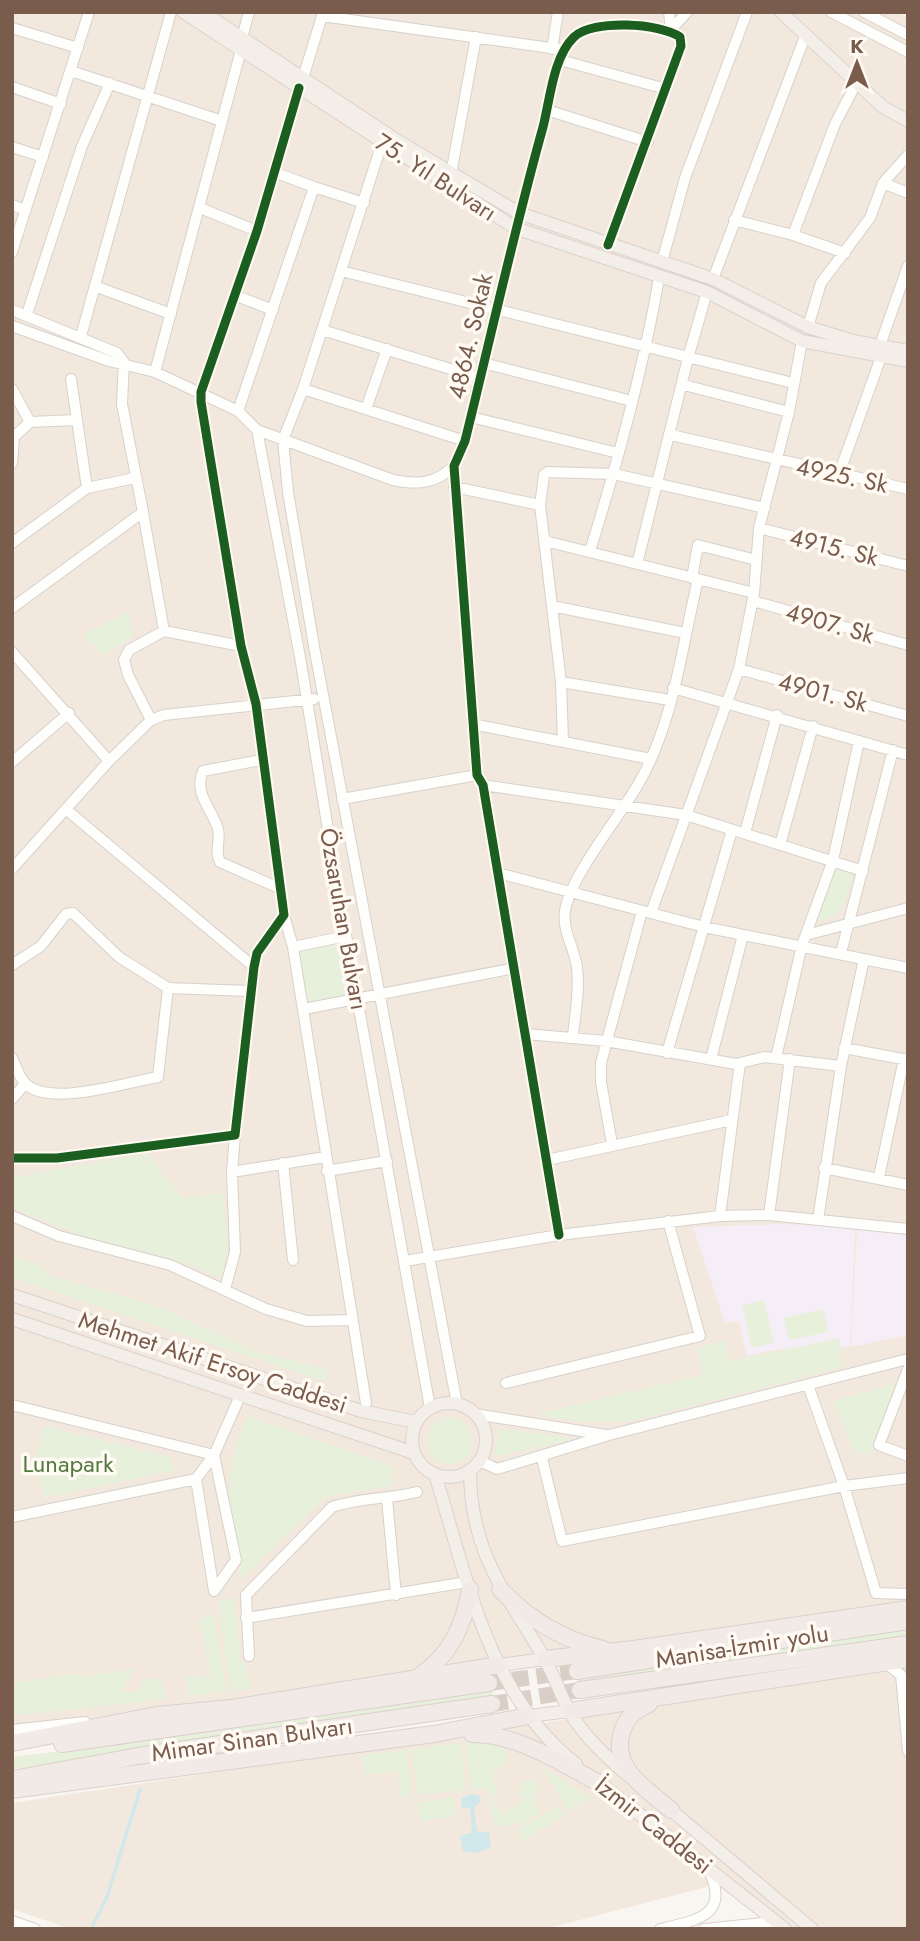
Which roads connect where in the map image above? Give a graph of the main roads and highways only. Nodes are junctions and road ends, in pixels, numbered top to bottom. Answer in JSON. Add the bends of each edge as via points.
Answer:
{"nodes":[{"id":1,"x":183,"y":12,"type":"edge"},
{"id":2,"x":203,"y":12,"type":"edge"},
{"id":3,"x":781,"y":12,"type":"edge"},
{"id":4,"x":242,"y":44,"type":"junction"},
{"id":5,"x":301,"y":83,"type":"junction"},
{"id":6,"x":908,"y":121,"type":"edge"},
{"id":7,"x":908,"y":351,"type":"edge"},
{"id":8,"x":880,"y":352,"type":"junction"},
{"id":9,"x":908,"y":361,"type":"edge"},
{"id":10,"x":12,"y":1295,"type":"edge"},
{"id":11,"x":12,"y":1319,"type":"edge"},
{"id":12,"x":416,"y":1422,"type":"junction"},
{"id":13,"x":414,"y":1453,"type":"junction"},
{"id":14,"x":475,"y":1466,"type":"junction"},
{"id":15,"x":435,"y":1474,"type":"junction"},
{"id":16,"x":468,"y":1586,"type":"junction"},
{"id":17,"x":500,"y":1589,"type":"junction"},
{"id":18,"x":908,"y":1609,"type":"edge"},
{"id":19,"x":908,"y":1621,"type":"edge"},
{"id":20,"x":908,"y":1644,"type":"edge"},
{"id":21,"x":634,"y":1649,"type":"junction"},
{"id":22,"x":545,"y":1659,"type":"junction"},
{"id":23,"x":908,"y":1659,"type":"edge"},
{"id":24,"x":575,"y":1664,"type":"junction"},
{"id":25,"x":499,"y":1665,"type":"junction"},
{"id":26,"x":407,"y":1682,"type":"junction"},
{"id":27,"x":489,"y":1683,"type":"tunnel mouth"},
{"id":28,"x":580,"y":1690,"type":"tunnel mouth"},
{"id":29,"x":662,"y":1697,"type":"junction"},
{"id":30,"x":492,"y":1704,"type":"tunnel mouth"},
{"id":31,"x":578,"y":1710,"type":"junction"},
{"id":32,"x":528,"y":1716,"type":"junction"},
{"id":33,"x":434,"y":1734,"type":"junction"},
{"id":34,"x":12,"y":1743,"type":"edge"},
{"id":35,"x":12,"y":1750,"type":"edge"},
{"id":36,"x":12,"y":1779,"type":"edge"},
{"id":37,"x":601,"y":1784,"type":"junction"},
{"id":38,"x":12,"y":1790,"type":"edge"},
{"id":39,"x":671,"y":1810,"type":"junction"},
{"id":40,"x":784,"y":1928,"type":"edge"},
{"id":41,"x":812,"y":1929,"type":"edge"}],
"edges":[{"from":1,"to":4,"type":"main road","name":"75. Yıl Bulvarı"},
{"from":2,"to":4,"type":"main road","name":"75. Yıl Bulvarı"},
{"from":3,"to":6,"type":"main road","via":[[883,107]]},
{"from":4,"to":5,"type":"main road","name":"75. Yıl Bulvarı"},
{"from":5,"to":8,"type":"main road","name":"75. Yıl Bulvarı","via":[[519,214],[713,279],[808,327]]},
{"from":5,"to":8,"type":"main road","name":"75. Yıl Bulvarı","via":[[382,143],[516,228],[708,292],[802,341]]},
{"from":7,"to":8,"type":"main road","name":"75. Yıl Bulvarı"},
{"from":8,"to":9,"type":"main road","name":"75. Yıl Bulvarı"},
{"from":10,"to":12,"type":"main road","name":"Mehmet Akif Ersoy Caddesi","via":[[361,1411]]},
{"from":11,"to":13,"type":"main road","name":"Mehmet Akif Ersoy Caddesi"},
{"from":12,"to":13,"type":"main road"},
{"from":12,"to":14,"type":"main road","via":[[430,1408],[457,1404],[475,1414],[485,1433]]},
{"from":13,"to":15,"type":"main road"},
{"from":14,"to":15,"type":"main road","via":[[454,1476]]},
{"from":14,"to":17,"type":"main road","via":[[475,1522]]},
{"from":15,"to":16,"type":"main road"},
{"from":16,"to":25,"type":"main road"},
{"from":16,"to":26,"type":"highway","via":[[460,1630],[449,1648],[436,1664]]},
{"from":17,"to":21,"type":"highway","via":[[532,1618],[563,1635],[606,1649]]},
{"from":17,"to":22,"type":"main road"},
{"from":18,"to":21,"type":"highway"},
{"from":19,"to":24,"type":"highway","name":"Manisa-İzmir yolu"},
{"from":20,"to":28,"type":"highway"},
{"from":21,"to":24,"type":"highway"},
{"from":22,"to":24,"type":"highway"},
{"from":22,"to":25,"type":"main road"},
{"from":22,"to":31,"type":"main road","name":"İzmir Caddesi"},
{"from":23,"to":29,"type":"highway"},
{"from":24,"to":31,"type":"highway","via":[[569,1667]]},
{"from":25,"to":26,"type":"highway"},
{"from":25,"to":32,"type":"main road","name":"İzmir Caddesi"},
{"from":26,"to":34,"type":"highway","via":[[158,1715]]},
{"from":27,"to":35,"type":"highway","name":"Mimar Sinan Bulvarı"},
{"from":29,"to":31,"type":"highway"},
{"from":29,"to":39,"type":"highway","via":[[629,1716],[619,1744],[628,1772]]},
{"from":30,"to":36,"type":"highway","name":"Mimar Sinan Bulvarı"},
{"from":31,"to":32,"type":"main road"},
{"from":31,"to":39,"type":"main road","name":"İzmir Caddesi","via":[[618,1767]]},
{"from":32,"to":33,"type":"highway"},
{"from":32,"to":37,"type":"main road","name":"İzmir Caddesi","via":[[562,1753]]},
{"from":33,"to":37,"type":"highway","via":[[492,1734]]},
{"from":33,"to":38,"type":"highway"},
{"from":37,"to":40,"type":"main road","name":"İzmir Caddesi"},
{"from":39,"to":41,"type":"main road","name":"İzmir Caddesi"}]}
